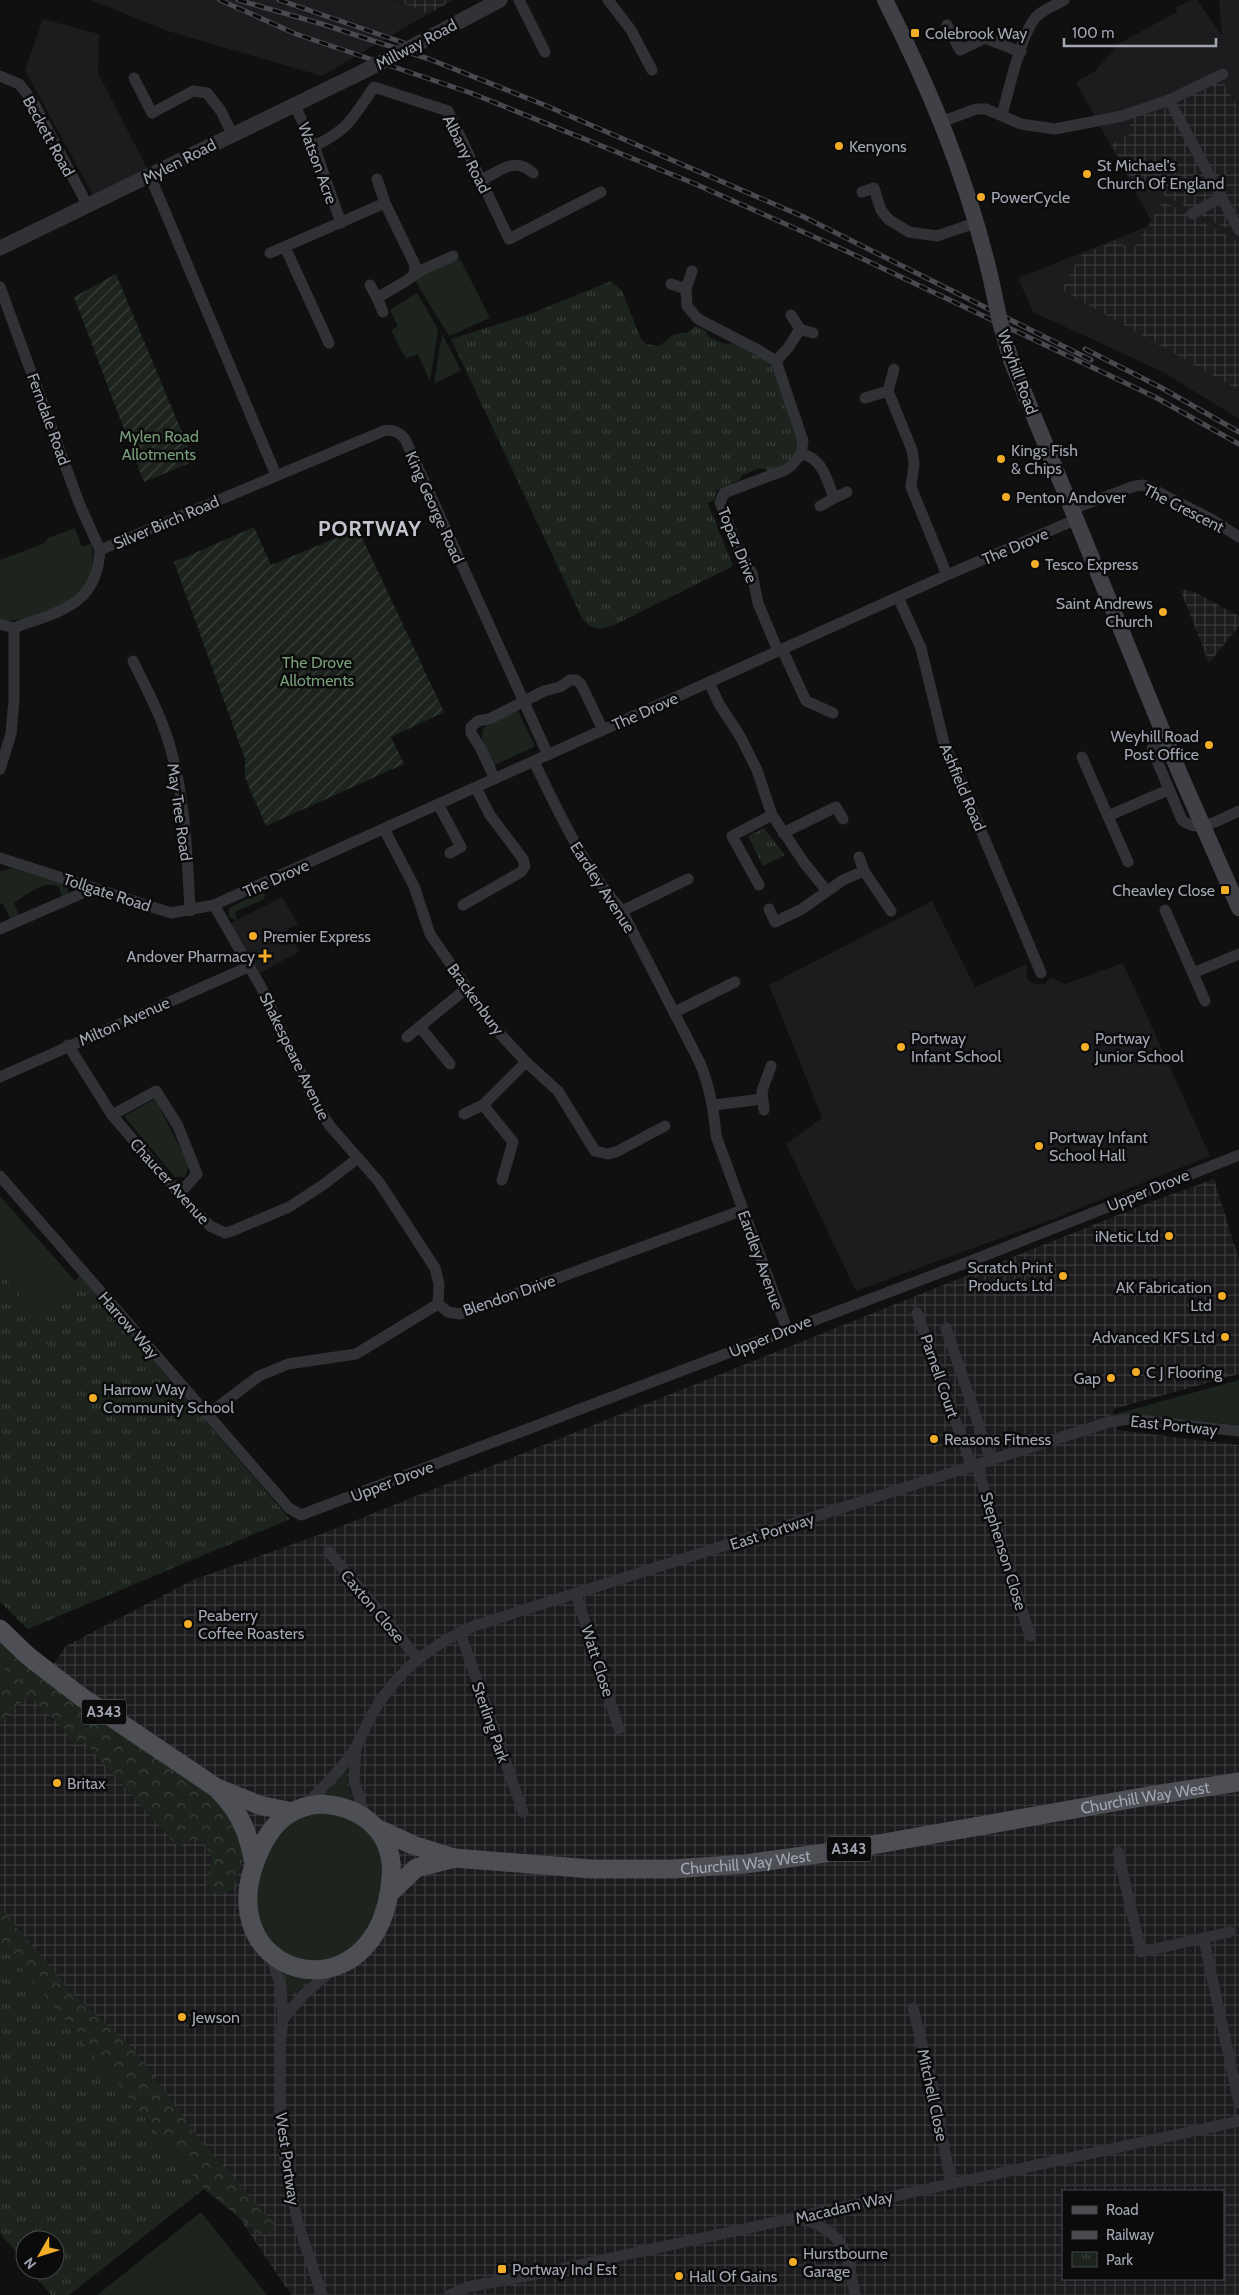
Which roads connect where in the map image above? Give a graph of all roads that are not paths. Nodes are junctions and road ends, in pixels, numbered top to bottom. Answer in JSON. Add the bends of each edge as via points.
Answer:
{"nodes":[{"id":1,"x":500,"y":0,"type":"edge"},
{"id":2,"x":519,"y":0,"type":"edge"},
{"id":3,"x":608,"y":0,"type":"edge"},
{"id":4,"x":885,"y":0,"type":"edge"},
{"id":5,"x":1068,"y":0,"type":"edge"},
{"id":6,"x":947,"y":25,"type":"dead end"},
{"id":7,"x":545,"y":52,"type":"dead end"},
{"id":8,"x":1020,"y":52,"type":"junction"},
{"id":9,"x":652,"y":70,"type":"dead end"},
{"id":10,"x":358,"y":74,"type":"joint"},
{"id":11,"x":1222,"y":74,"type":"dead end"},
{"id":12,"x":0,"y":76,"type":"edge"},
{"id":13,"x":134,"y":78,"type":"dead end"},
{"id":14,"x":1169,"y":100,"type":"junction"},
{"id":15,"x":294,"y":104,"type":"junction"},
{"id":16,"x":1002,"y":115,"type":"junction"},
{"id":17,"x":941,"y":122,"type":"junction"},
{"id":18,"x":232,"y":134,"type":"junction"},
{"id":19,"x":314,"y":146,"type":"junction"},
{"id":20,"x":533,"y":174,"type":"dead end"},
{"id":21,"x":150,"y":176,"type":"junction"},
{"id":22,"x":377,"y":179,"type":"dead end"},
{"id":23,"x":481,"y":180,"type":"junction"},
{"id":24,"x":601,"y":192,"type":"dead end"},
{"id":25,"x":862,"y":192,"type":"dead end"},
{"id":26,"x":1222,"y":196,"type":"junction"},
{"id":27,"x":386,"y":203,"type":"junction"},
{"id":28,"x":88,"y":206,"type":"junction"},
{"id":29,"x":1192,"y":214,"type":"dead end"},
{"id":30,"x":341,"y":223,"type":"junction"},
{"id":31,"x":975,"y":223,"type":"junction"},
{"id":32,"x":1239,"y":230,"type":"edge"},
{"id":33,"x":285,"y":246,"type":"junction"},
{"id":34,"x":0,"y":248,"type":"edge"},
{"id":35,"x":270,"y":253,"type":"dead end"},
{"id":36,"x":453,"y":256,"type":"dead end"},
{"id":37,"x":692,"y":271,"type":"dead end"},
{"id":38,"x":414,"y":274,"type":"junction"},
{"id":39,"x":671,"y":284,"type":"dead end"},
{"id":40,"x":370,"y":285,"type":"dead end"},
{"id":41,"x":0,"y":287,"type":"edge"},
{"id":42,"x":686,"y":289,"type":"junction"},
{"id":43,"x":377,"y":298,"type":"junction"},
{"id":44,"x":383,"y":312,"type":"dead end"},
{"id":45,"x":791,"y":315,"type":"dead end"},
{"id":46,"x":800,"y":328,"type":"junction"},
{"id":47,"x":813,"y":333,"type":"dead end"},
{"id":48,"x":329,"y":343,"type":"dead end"},
{"id":49,"x":776,"y":361,"type":"junction"},
{"id":50,"x":894,"y":369,"type":"dead end"},
{"id":51,"x":888,"y":391,"type":"junction"},
{"id":52,"x":866,"y":398,"type":"dead end"},
{"id":53,"x":801,"y":454,"type":"junction"},
{"id":54,"x":276,"y":475,"type":"junction"},
{"id":55,"x":238,"y":491,"type":"joint"},
{"id":56,"x":847,"y":492,"type":"dead end"},
{"id":57,"x":834,"y":498,"type":"junction"},
{"id":58,"x":820,"y":506,"type":"dead end"},
{"id":59,"x":1074,"y":514,"type":"junction"},
{"id":60,"x":1239,"y":537,"type":"edge"},
{"id":61,"x":100,"y":550,"type":"junction"},
{"id":62,"x":947,"y":575,"type":"junction"},
{"id":63,"x":898,"y":597,"type":"junction"},
{"id":64,"x":0,"y":624,"type":"edge"},
{"id":65,"x":14,"y":628,"type":"junction"},
{"id":66,"x":780,"y":650,"type":"junction"},
{"id":67,"x":133,"y":661,"type":"dead end"},
{"id":68,"x":709,"y":682,"type":"junction"},
{"id":69,"x":523,"y":702,"type":"junction"},
{"id":70,"x":832,"y":713,"type":"dead end"},
{"id":71,"x":603,"y":730,"type":"junction"},
{"id":72,"x":1166,"y":739,"type":"junction"},
{"id":73,"x":548,"y":755,"type":"junction"},
{"id":74,"x":1082,"y":756,"type":"dead end"},
{"id":75,"x":534,"y":762,"type":"junction"},
{"id":76,"x":0,"y":768,"type":"edge"},
{"id":77,"x":494,"y":779,"type":"junction"},
{"id":78,"x":476,"y":788,"type":"junction"},
{"id":79,"x":1168,"y":790,"type":"junction"},
{"id":80,"x":438,"y":804,"type":"junction"},
{"id":81,"x":1239,"y":811,"type":"edge"},
{"id":82,"x":772,"y":815,"type":"junction"},
{"id":83,"x":1108,"y":816,"type":"junction"},
{"id":84,"x":843,"y":819,"type":"dead end"},
{"id":85,"x":1203,"y":827,"type":"junction"},
{"id":86,"x":384,"y":829,"type":"junction"},
{"id":87,"x":783,"y":833,"type":"junction"},
{"id":88,"x":450,"y":853,"type":"dead end"},
{"id":89,"x":859,"y":857,"type":"dead end"},
{"id":90,"x":0,"y":858,"type":"edge"},
{"id":91,"x":1128,"y":862,"type":"dead end"},
{"id":92,"x":864,"y":871,"type":"junction"},
{"id":93,"x":688,"y":879,"type":"dead end"},
{"id":94,"x":72,"y":881,"type":"junction"},
{"id":95,"x":759,"y":885,"type":"dead end"},
{"id":96,"x":94,"y":888,"type":"junction"},
{"id":97,"x":827,"y":890,"type":"junction"},
{"id":98,"x":70,"y":900,"type":"junction"},
{"id":99,"x":214,"y":905,"type":"junction"},
{"id":100,"x":463,"y":905,"type":"dead end"},
{"id":101,"x":1239,"y":908,"type":"edge"},
{"id":102,"x":769,"y":909,"type":"dead end"},
{"id":103,"x":891,"y":910,"type":"dead end"},
{"id":104,"x":1165,"y":910,"type":"dead end"},
{"id":105,"x":190,"y":911,"type":"junction"},
{"id":106,"x":622,"y":911,"type":"junction"},
{"id":107,"x":0,"y":929,"type":"edge"},
{"id":108,"x":1239,"y":954,"type":"edge"},
{"id":109,"x":248,"y":967,"type":"junction"},
{"id":110,"x":1040,"y":973,"type":"dead end"},
{"id":111,"x":1193,"y":973,"type":"junction"},
{"id":112,"x":735,"y":982,"type":"dead end"},
{"id":113,"x":467,"y":988,"type":"junction"},
{"id":114,"x":1205,"y":1001,"type":"dead end"},
{"id":115,"x":675,"y":1012,"type":"junction"},
{"id":116,"x":420,"y":1026,"type":"junction"},
{"id":117,"x":407,"y":1037,"type":"dead end"},
{"id":118,"x":68,"y":1045,"type":"junction"},
{"id":119,"x":526,"y":1062,"type":"junction"},
{"id":120,"x":450,"y":1064,"type":"dead end"},
{"id":121,"x":771,"y":1066,"type":"dead end"},
{"id":122,"x":0,"y":1077,"type":"edge"},
{"id":123,"x":483,"y":1105,"type":"junction"},
{"id":124,"x":714,"y":1105,"type":"junction"},
{"id":125,"x":464,"y":1114,"type":"dead end"},
{"id":126,"x":112,"y":1115,"type":"junction"},
{"id":127,"x":665,"y":1126,"type":"dead end"},
{"id":128,"x":1239,"y":1155,"type":"edge"},
{"id":129,"x":358,"y":1158,"type":"junction"},
{"id":130,"x":0,"y":1176,"type":"edge"},
{"id":131,"x":502,"y":1180,"type":"dead end"},
{"id":132,"x":179,"y":1194,"type":"junction"},
{"id":133,"x":743,"y":1210,"type":"junction"},
{"id":134,"x":438,"y":1304,"type":"junction"},
{"id":135,"x":918,"y":1314,"type":"dead end"},
{"id":136,"x":946,"y":1328,"type":"dead end"},
{"id":137,"x":786,"y":1329,"type":"junction"},
{"id":138,"x":207,"y":1415,"type":"junction"},
{"id":139,"x":1239,"y":1431,"type":"edge"},
{"id":140,"x":991,"y":1461,"type":"junction"},
{"id":141,"x":974,"y":1467,"type":"junction"},
{"id":142,"x":301,"y":1515,"type":"joint"},
{"id":143,"x":329,"y":1552,"type":"dead end"},
{"id":144,"x":576,"y":1594,"type":"junction"},
{"id":145,"x":0,"y":1629,"type":"edge"},
{"id":146,"x":460,"y":1632,"type":"junction"},
{"id":147,"x":1030,"y":1636,"type":"dead end"},
{"id":148,"x":418,"y":1659,"type":"junction"},
{"id":149,"x":619,"y":1729,"type":"dead end"},
{"id":150,"x":357,"y":1745,"type":"junction"},
{"id":151,"x":1239,"y":1782,"type":"edge"},
{"id":152,"x":215,"y":1787,"type":"junction"},
{"id":153,"x":298,"y":1809,"type":"junction"},
{"id":154,"x":523,"y":1812,"type":"dead end"},
{"id":155,"x":371,"y":1822,"type":"junction"},
{"id":156,"x":1118,"y":1852,"type":"dead end"},
{"id":157,"x":455,"y":1858,"type":"junction"},
{"id":158,"x":254,"y":1864,"type":"junction"},
{"id":159,"x":389,"y":1894,"type":"junction"},
{"id":160,"x":1230,"y":1932,"type":"dead end"},
{"id":161,"x":1204,"y":1940,"type":"junction"},
{"id":162,"x":270,"y":1953,"type":"junction"},
{"id":163,"x":338,"y":1967,"type":"junction"},
{"id":164,"x":913,"y":2008,"type":"dead end"},
{"id":165,"x":283,"y":2018,"type":"junction"},
{"id":166,"x":1239,"y":2103,"type":"edge"},
{"id":167,"x":1239,"y":2121,"type":"edge"},
{"id":168,"x":951,"y":2183,"type":"junction"},
{"id":169,"x":796,"y":2217,"type":"junction"},
{"id":170,"x":322,"y":2295,"type":"edge"},
{"id":171,"x":450,"y":2295,"type":"edge"},
{"id":172,"x":855,"y":2295,"type":"edge"}],
"edges":[{"from":1,"to":10,"type":"street","name":"Millway Road","bridge":true},
{"from":2,"to":7,"type":"street"},
{"from":3,"to":9,"type":"street","via":[[630,30]]},
{"from":4,"to":17,"type":"main road","name":"Weyhill Road"},
{"from":5,"to":8,"type":"street","via":[[1038,15]]},
{"from":6,"to":8,"type":"street","via":[[958,56],[985,38]]},
{"from":8,"to":16,"type":"street"},
{"from":10,"to":15,"type":"street","name":"Mylen Road"},
{"from":11,"to":14,"type":"street"},
{"from":12,"to":28,"type":"street","name":"Beckett Road","via":[[19,84],[32,100]]},
{"from":13,"to":18,"type":"street","via":[[152,113],[193,91],[207,93],[221,111]]},
{"from":14,"to":16,"type":"street","via":[[1122,116],[1056,129],[1029,126]]},
{"from":14,"to":26,"type":"street"},
{"from":15,"to":18,"type":"street","name":"Mylen Road"},
{"from":15,"to":19,"type":"street","name":"Watson Acre"},
{"from":16,"to":17,"type":"street","via":[[976,109]]},
{"from":17,"to":31,"type":"main road","name":"Weyhill Road"},
{"from":18,"to":21,"type":"street","name":"Mylen Road"},
{"from":19,"to":23,"type":"street","name":"Albany Road","via":[[335,137],[348,125],[374,87],[448,111]]},
{"from":19,"to":30,"type":"street","name":"Watson Acre"},
{"from":20,"to":23,"type":"street","via":[[526,167],[514,164]]},
{"from":21,"to":28,"type":"street","name":"Mylen Road"},
{"from":21,"to":54,"type":"street"},
{"from":22,"to":27,"type":"street"},
{"from":23,"to":24,"type":"street","name":"Albany Road","via":[[504,241]]},
{"from":25,"to":31,"type":"street","via":[[874,188],[881,210],[888,219],[909,232],[936,236]]},
{"from":26,"to":29,"type":"street"},
{"from":26,"to":32,"type":"street"},
{"from":27,"to":30,"type":"street","name":"Watson Acre"},
{"from":27,"to":38,"type":"street","via":[[414,265]]},
{"from":28,"to":34,"type":"street","name":"Mylen Road"},
{"from":30,"to":33,"type":"street","name":"Watson Acre"},
{"from":31,"to":59,"type":"main road","name":"Weyhill Road","bridge":true,"via":[[1011,360]]},
{"from":33,"to":35,"type":"street","name":"Watson Acre"},
{"from":33,"to":48,"type":"street"},
{"from":36,"to":38,"type":"street"},
{"from":37,"to":42,"type":"street"},
{"from":38,"to":43,"type":"street"},
{"from":39,"to":42,"type":"street"},
{"from":40,"to":43,"type":"street"},
{"from":41,"to":61,"type":"street","name":"Ferndale Road"},
{"from":42,"to":49,"type":"street","via":[[687,306],[698,319]]},
{"from":43,"to":44,"type":"street"},
{"from":45,"to":46,"type":"street"},
{"from":46,"to":47,"type":"street"},
{"from":46,"to":49,"type":"street"},
{"from":49,"to":53,"type":"street","via":[[803,441]]},
{"from":50,"to":51,"type":"street"},
{"from":51,"to":52,"type":"street"},
{"from":51,"to":62,"type":"street","via":[[912,450],[911,487]]},
{"from":53,"to":57,"type":"street","via":[[816,460]]},
{"from":53,"to":66,"type":"street","name":"Topaz Drive","via":[[785,470],[724,494],[720,502],[740,553],[752,573],[758,603]]},
{"from":54,"to":55,"type":"street","name":"King George Road"},
{"from":54,"to":69,"type":"street","name":"King George Road","via":[[386,430],[402,435]]},
{"from":55,"to":61,"type":"street","name":"Silver Birch Road"},
{"from":56,"to":57,"type":"street"},
{"from":57,"to":58,"type":"street"},
{"from":59,"to":60,"type":"street","name":"The Crescent","via":[[1135,486],[1144,485]]},
{"from":59,"to":62,"type":"street","name":"The Drove"},
{"from":59,"to":72,"type":"main road","name":"Weyhill Road"},
{"from":61,"to":65,"type":"street","name":"Silver Birch Road","via":[[97,571],[84,595],[69,606]]},
{"from":62,"to":63,"type":"street","name":"The Drove"},
{"from":63,"to":66,"type":"street","name":"The Drove"},
{"from":63,"to":110,"type":"street","name":"Ashfield Road","via":[[921,648],[944,743]]},
{"from":64,"to":65,"type":"street"},
{"from":65,"to":76,"type":"street","via":[[14,700],[10,734]]},
{"from":66,"to":68,"type":"street","name":"The Drove"},
{"from":66,"to":70,"type":"street","via":[[806,701]]},
{"from":67,"to":105,"type":"street","name":"May Tree Road","via":[[162,723],[180,787]]},
{"from":68,"to":71,"type":"street","name":"The Drove"},
{"from":68,"to":82,"type":"street","via":[[757,770]]},
{"from":69,"to":71,"type":"street","via":[[576,680]]},
{"from":69,"to":73,"type":"street","name":"King George Road"},
{"from":69,"to":77,"type":"street","via":[[470,727]]},
{"from":71,"to":73,"type":"street","name":"The Drove"},
{"from":72,"to":79,"type":"street","via":[[1152,749]]},
{"from":72,"to":85,"type":"main road","name":"Weyhill Road"},
{"from":73,"to":75,"type":"street","name":"The Drove"},
{"from":74,"to":83,"type":"street"},
{"from":75,"to":77,"type":"street","name":"The Drove"},
{"from":75,"to":106,"type":"street","name":"Eardley Avenue","via":[[574,843],[604,890]]},
{"from":77,"to":78,"type":"street","name":"The Drove"},
{"from":78,"to":80,"type":"street","name":"The Drove"},
{"from":78,"to":100,"type":"street","via":[[490,815],[524,860],[525,866],[521,872]]},
{"from":79,"to":83,"type":"street"},
{"from":79,"to":85,"type":"street","via":[[1182,820],[1191,827]]},
{"from":80,"to":86,"type":"street","name":"The Drove"},
{"from":80,"to":88,"type":"street","via":[[460,847]]},
{"from":81,"to":85,"type":"street"},
{"from":82,"to":87,"type":"street"},
{"from":82,"to":95,"type":"street","via":[[732,836]]},
{"from":83,"to":91,"type":"street"},
{"from":84,"to":87,"type":"street","via":[[839,804]]},
{"from":85,"to":101,"type":"main road","name":"Weyhill Road"},
{"from":86,"to":99,"type":"street","name":"The Drove"},
{"from":86,"to":113,"type":"street","name":"Brackenbury","via":[[414,886],[430,934]]},
{"from":87,"to":97,"type":"street"},
{"from":89,"to":92,"type":"street"},
{"from":90,"to":94,"type":"street","name":"Tollgate Road"},
{"from":92,"to":97,"type":"street"},
{"from":92,"to":103,"type":"street"},
{"from":93,"to":106,"type":"street"},
{"from":94,"to":96,"type":"street","name":"Tollgate Road"},
{"from":94,"to":98,"type":"street"},
{"from":96,"to":98,"type":"street"},
{"from":96,"to":105,"type":"street","name":"Tollgate Road","via":[[171,913]]},
{"from":97,"to":102,"type":"street","via":[[777,925]]},
{"from":98,"to":107,"type":"street"},
{"from":99,"to":105,"type":"street","name":"Tollgate Road"},
{"from":99,"to":109,"type":"street","name":"Shakespeare Avenue"},
{"from":104,"to":111,"type":"street"},
{"from":106,"to":115,"type":"street","name":"Eardley Avenue"},
{"from":108,"to":111,"type":"street"},
{"from":109,"to":118,"type":"street","name":"Milton Avenue"},
{"from":109,"to":129,"type":"street","name":"Shakespeare Avenue","via":[[261,987],[314,1101],[330,1126]]},
{"from":111,"to":114,"type":"street"},
{"from":112,"to":115,"type":"street"},
{"from":113,"to":116,"type":"street"},
{"from":113,"to":119,"type":"street","name":"Brackenbury","via":[[493,1026]]},
{"from":115,"to":124,"type":"street","name":"Eardley Avenue","via":[[709,1085]]},
{"from":116,"to":117,"type":"street"},
{"from":116,"to":120,"type":"street"},
{"from":118,"to":122,"type":"street","name":"Milton Avenue"},
{"from":118,"to":126,"type":"street","name":"Chaucer Avenue"},
{"from":119,"to":123,"type":"street"},
{"from":119,"to":127,"type":"street","name":"Brackenbury","via":[[558,1091],[595,1151],[616,1152]]},
{"from":121,"to":124,"type":"street","via":[[762,1091],[763,1105]]},
{"from":123,"to":125,"type":"street"},
{"from":123,"to":131,"type":"street","via":[[513,1142]]},
{"from":124,"to":133,"type":"street","name":"Eardley Avenue","via":[[716,1136]]},
{"from":126,"to":132,"type":"street","name":"Chaucer Avenue"},
{"from":126,"to":132,"type":"street","via":[[156,1091],[178,1126],[197,1174]]},
{"from":128,"to":137,"type":"street","name":"Upper Drove","via":[[976,1259]]},
{"from":129,"to":132,"type":"street","name":"Chaucer Avenue","via":[[323,1186],[289,1207],[224,1233],[210,1226]]},
{"from":129,"to":134,"type":"street","name":"Shakespeare Avenue","via":[[379,1182],[435,1268],[439,1284]]},
{"from":130,"to":138,"type":"street","name":"Harrow Way"},
{"from":133,"to":134,"type":"street","name":"Blendon Drive","via":[[460,1314],[448,1312]]},
{"from":133,"to":137,"type":"street","name":"Eardley Avenue"},
{"from":134,"to":138,"type":"street","name":"Blendon Drive","via":[[356,1354],[288,1364],[258,1376]]},
{"from":135,"to":141,"type":"street","name":"Parnell Court"},
{"from":136,"to":140,"type":"street"},
{"from":137,"to":142,"type":"street","name":"Upper Drove"},
{"from":138,"to":142,"type":"street","name":"Harrow Way","via":[[289,1508]]},
{"from":139,"to":140,"type":"street","name":"East Portway","via":[[1120,1420]]},
{"from":140,"to":141,"type":"street","name":"East Portway"},
{"from":141,"to":144,"type":"street","name":"East Portway"},
{"from":141,"to":147,"type":"street","name":"Stephenson Close"},
{"from":143,"to":148,"type":"street","name":"Caxton Close"},
{"from":144,"to":146,"type":"street","name":"East Portway"},
{"from":144,"to":149,"type":"street","name":"Watt Close"},
{"from":145,"to":152,"type":"main road","name":"Churchill Way West","number":"A343","via":[[28,1656],[80,1696]]},
{"from":146,"to":148,"type":"street","name":"East Portway","via":[[436,1644]]},
{"from":146,"to":154,"type":"street","name":"Sterling Park"},
{"from":148,"to":150,"type":"street","name":"East Portway","via":[[384,1696]]},
{"from":150,"to":153,"type":"street","name":"East Portway","via":[[332,1778]]},
{"from":150,"to":155,"type":"street","via":[[354,1780]]},
{"from":151,"to":157,"type":"main road","name":"Churchill Way West","number":"A343","via":[[746,1864],[672,1869],[592,1869]]},
{"from":152,"to":153,"type":"main road","name":"Churchill Way West","number":"A343","via":[[259,1805]]},
{"from":152,"to":158,"type":"main road","name":"Churchill Way West","number":"A343","via":[[240,1817]]},
{"from":153,"to":155,"type":"main road","name":"Churchill Way West","via":[[333,1805]]},
{"from":153,"to":158,"type":"main road","name":"Churchill Way West","via":[[270,1832]]},
{"from":155,"to":157,"type":"main road","name":"Churchill Way West","number":"A343","via":[[413,1845]]},
{"from":155,"to":159,"type":"main road","name":"Churchill Way West","via":[[390,1856]]},
{"from":156,"to":161,"type":"street","via":[[1141,1952]]},
{"from":157,"to":159,"type":"main road","name":"Churchill Way West","number":"A343","via":[[416,1868]]},
{"from":158,"to":162,"type":"main road","name":"Churchill Way West","via":[[247,1911],[256,1937]]},
{"from":159,"to":163,"type":"main road","name":"Churchill Way West","via":[[378,1927],[366,1947]]},
{"from":160,"to":161,"type":"street"},
{"from":161,"to":166,"type":"street"},
{"from":162,"to":163,"type":"main road","name":"Churchill Way West","via":[[285,1963],[305,1969]]},
{"from":162,"to":165,"type":"street","name":"West Portway","via":[[281,1987]]},
{"from":163,"to":165,"type":"street","via":[[300,1998]]},
{"from":164,"to":168,"type":"street","name":"Mitchell Close"},
{"from":165,"to":170,"type":"street","name":"West Portway","via":[[279,2065],[285,2162],[298,2223]]},
{"from":167,"to":168,"type":"street","name":"Macadam Way"},
{"from":168,"to":169,"type":"street","name":"Macadam Way"},
{"from":169,"to":171,"type":"street","name":"Macadam Way","via":[[468,2287]]},
{"from":169,"to":172,"type":"street","via":[[825,2227],[840,2240]]}]}
